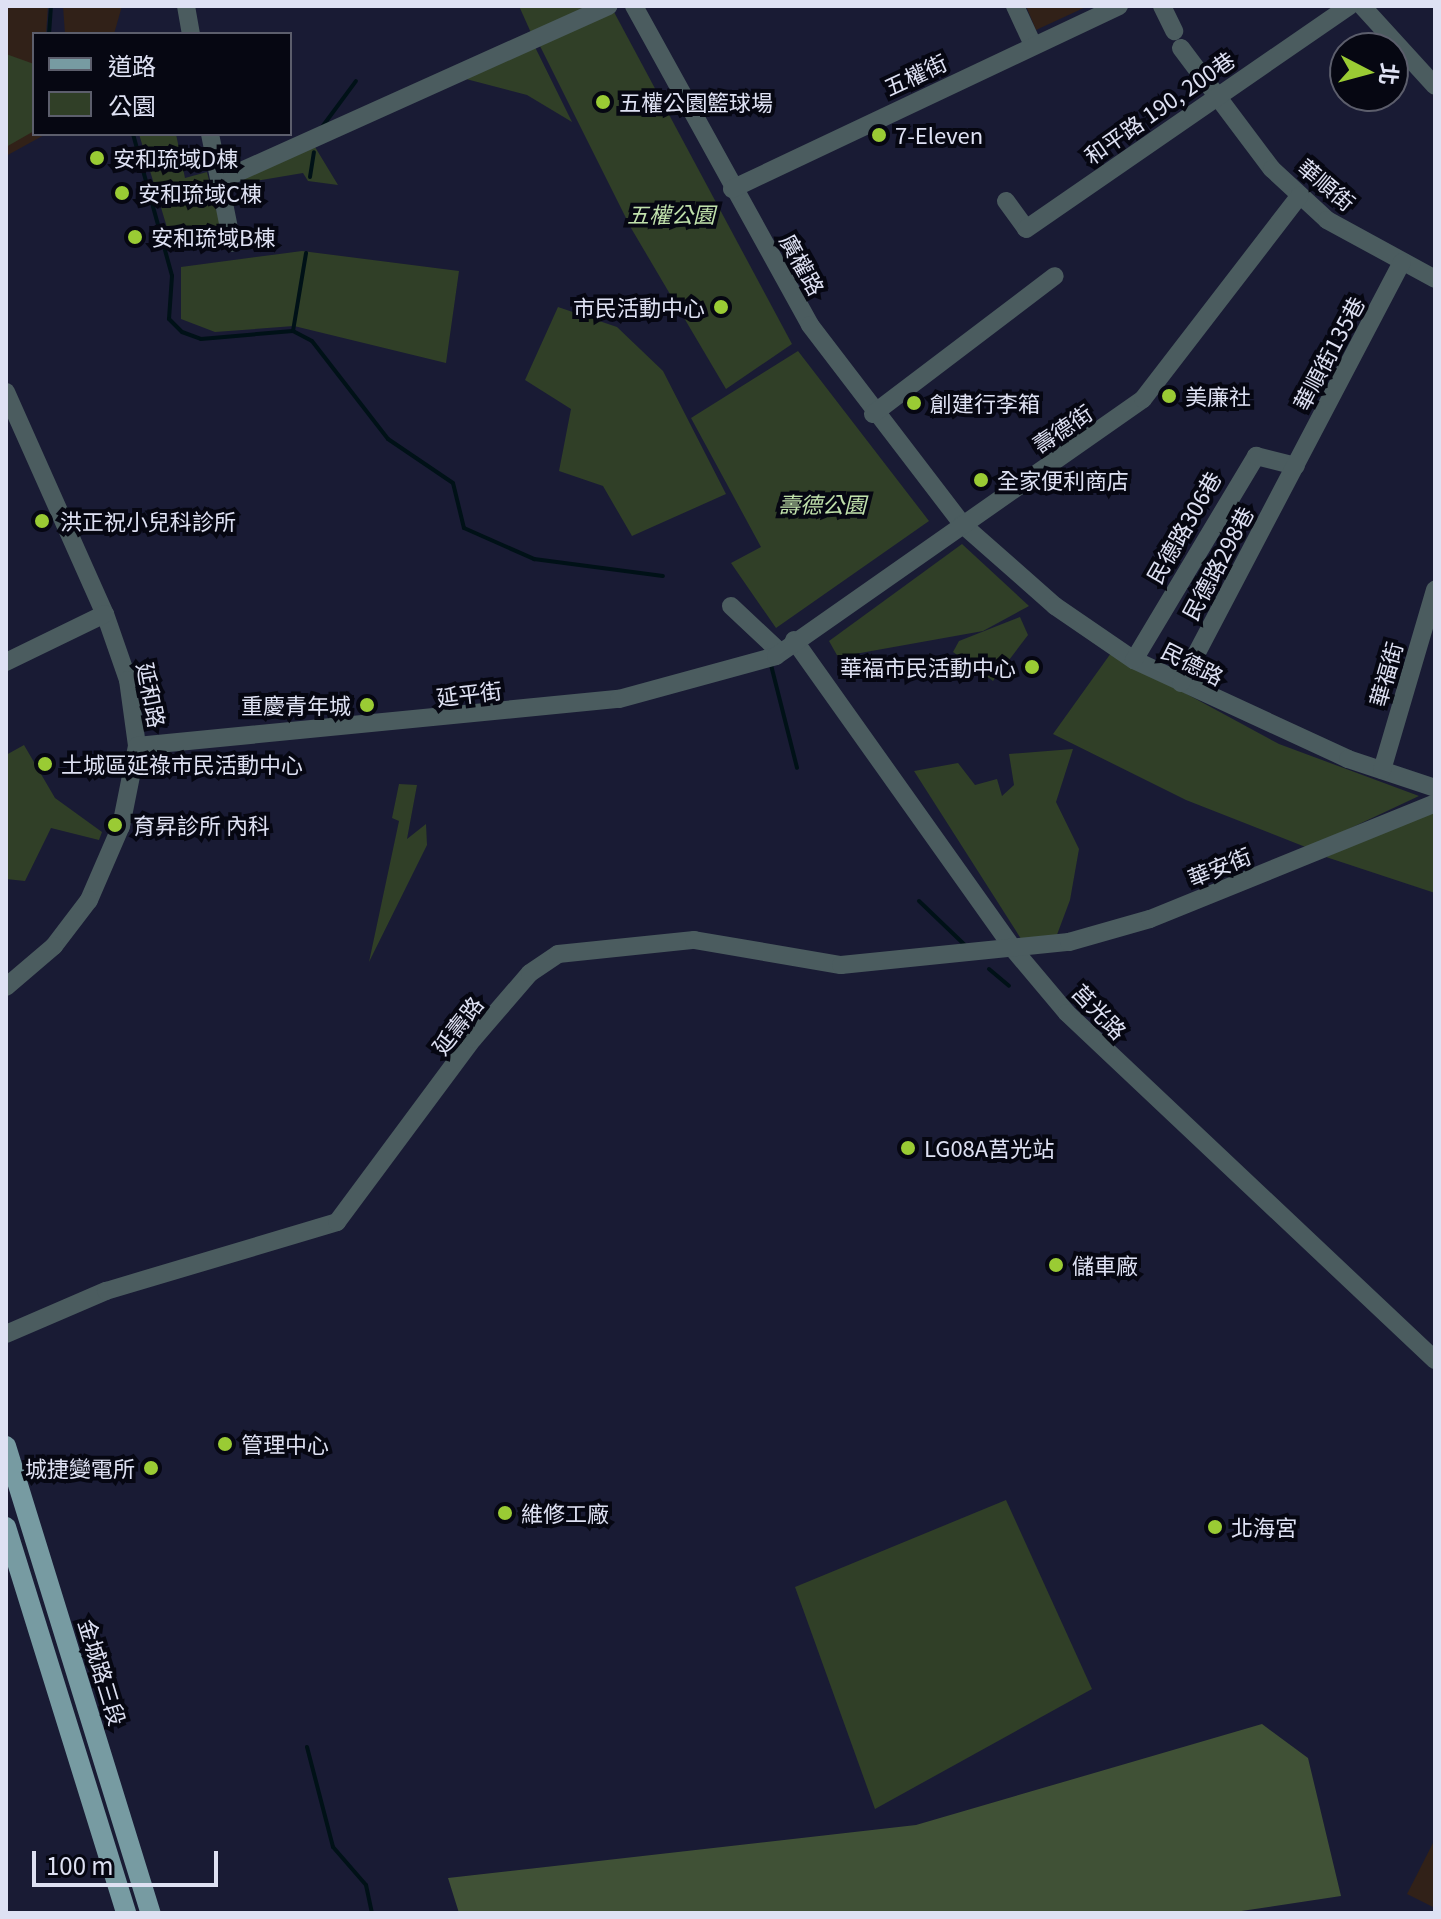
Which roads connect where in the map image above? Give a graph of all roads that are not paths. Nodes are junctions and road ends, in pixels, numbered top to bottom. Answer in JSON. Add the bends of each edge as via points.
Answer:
{"nodes":[{"id":1,"x":186,"y":6,"type":"edge"},
{"id":2,"x":609,"y":6,"type":"edge"},
{"id":3,"x":634,"y":6,"type":"edge"},
{"id":4,"x":1015,"y":6,"type":"edge"},
{"id":5,"x":1119,"y":6,"type":"edge"},
{"id":6,"x":1162,"y":6,"type":"edge"},
{"id":7,"x":1349,"y":6,"type":"edge"},
{"id":8,"x":1362,"y":6,"type":"edge"},
{"id":9,"x":191,"y":32,"type":"edge"},
{"id":10,"x":1033,"y":45,"type":"junction"},
{"id":11,"x":1435,"y":86,"type":"edge"},
{"id":12,"x":1214,"y":95,"type":"junction"},
{"id":13,"x":210,"y":136,"type":"edge"},
{"id":14,"x":219,"y":181,"type":"junction"},
{"id":15,"x":732,"y":189,"type":"junction"},
{"id":16,"x":1300,"y":195,"type":"junction"},
{"id":17,"x":1006,"y":201,"type":"dead end"},
{"id":18,"x":232,"y":243,"type":"dead end"},
{"id":19,"x":1402,"y":262,"type":"junction"},
{"id":20,"x":1055,"y":276,"type":"dead end"},
{"id":21,"x":1435,"y":279,"type":"edge"},
{"id":22,"x":6,"y":392,"type":"edge"},
{"id":23,"x":873,"y":414,"type":"junction"},
{"id":24,"x":1296,"y":466,"type":"junction"},
{"id":25,"x":962,"y":524,"type":"junction"},
{"id":26,"x":1435,"y":590,"type":"edge"},
{"id":27,"x":731,"y":606,"type":"dead end"},
{"id":28,"x":105,"y":614,"type":"junction"},
{"id":29,"x":787,"y":646,"type":"junction"},
{"id":30,"x":1134,"y":660,"type":"junction"},
{"id":31,"x":6,"y":662,"type":"edge"},
{"id":32,"x":1181,"y":683,"type":"junction"},
{"id":33,"x":137,"y":746,"type":"junction"},
{"id":34,"x":1382,"y":770,"type":"junction"},
{"id":35,"x":1435,"y":788,"type":"edge"},
{"id":36,"x":1435,"y":803,"type":"edge"},
{"id":37,"x":1014,"y":950,"type":"junction"},
{"id":38,"x":6,"y":987,"type":"edge"},
{"id":39,"x":6,"y":1334,"type":"edge"},
{"id":40,"x":1435,"y":1360,"type":"edge"},
{"id":41,"x":6,"y":1446,"type":"edge"},
{"id":42,"x":6,"y":1527,"type":"edge"},
{"id":43,"x":126,"y":1913,"type":"edge"},
{"id":44,"x":151,"y":1913,"type":"edge"}],
"edges":[{"from":1,"to":9,"type":"street"},
{"from":2,"to":14,"type":"street"},
{"from":3,"to":15,"type":"street","name":"廣權路"},
{"from":4,"to":10,"type":"street"},
{"from":5,"to":10,"type":"street","name":"五權街"},
{"from":6,"to":12,"type":"street","name":"華順街"},
{"from":7,"to":12,"type":"street","name":"和平路 190, 200巷"},
{"from":8,"to":11,"type":"street"},
{"from":10,"to":15,"type":"street","name":"五權街"},
{"from":12,"to":16,"type":"street","name":"華順街"},
{"from":12,"to":17,"type":"street","name":"和平路 190, 200巷","via":[[1026,229]]},
{"from":13,"to":14,"type":"street"},
{"from":14,"to":18,"type":"street"},
{"from":15,"to":23,"type":"street","name":"廣權路","via":[[810,325]]},
{"from":16,"to":19,"type":"street","name":"華順街","via":[[1327,220]]},
{"from":16,"to":25,"type":"street","name":"壽德街","via":[[1169,374],[1118,420]]},
{"from":19,"to":21,"type":"street","name":"華順街"},
{"from":19,"to":24,"type":"street","name":"華順街135巷"},
{"from":20,"to":23,"type":"street"},
{"from":22,"to":28,"type":"street","name":"延和路"},
{"from":23,"to":25,"type":"street","name":"廣權路"},
{"from":24,"to":30,"type":"street","name":"民德路306巷","via":[[1256,456]]},
{"from":24,"to":32,"type":"street","name":"民德路298巷"},
{"from":25,"to":29,"type":"street","name":"壽德街"},
{"from":25,"to":30,"type":"street","name":"民德路","via":[[1038,592]]},
{"from":26,"to":34,"type":"street","name":"華福街"},
{"from":27,"to":29,"type":"street","name":"莒光路"},
{"from":28,"to":31,"type":"street"},
{"from":28,"to":33,"type":"street","name":"延和路","via":[[128,680]]},
{"from":29,"to":33,"type":"street","name":"延平街","via":[[619,699]]},
{"from":29,"to":37,"type":"street","name":"莒光路"},
{"from":30,"to":32,"type":"street","name":"民德路"},
{"from":32,"to":34,"type":"street","name":"民德路"},
{"from":33,"to":38,"type":"street","name":"延和路","via":[[121,826],[89,900],[54,946]]},
{"from":34,"to":35,"type":"street","name":"民德路"},
{"from":36,"to":37,"type":"street","name":"華安街","via":[[1150,919]]},
{"from":37,"to":39,"type":"street","name":"延壽路","via":[[841,965],[694,940],[558,954],[530,973],[473,1039],[337,1222],[106,1291]]},
{"from":37,"to":40,"type":"street","name":"莒光路","via":[[1101,1047]]},
{"from":41,"to":44,"type":"main road","name":"金城路三段"},
{"from":42,"to":43,"type":"main road"}]}
